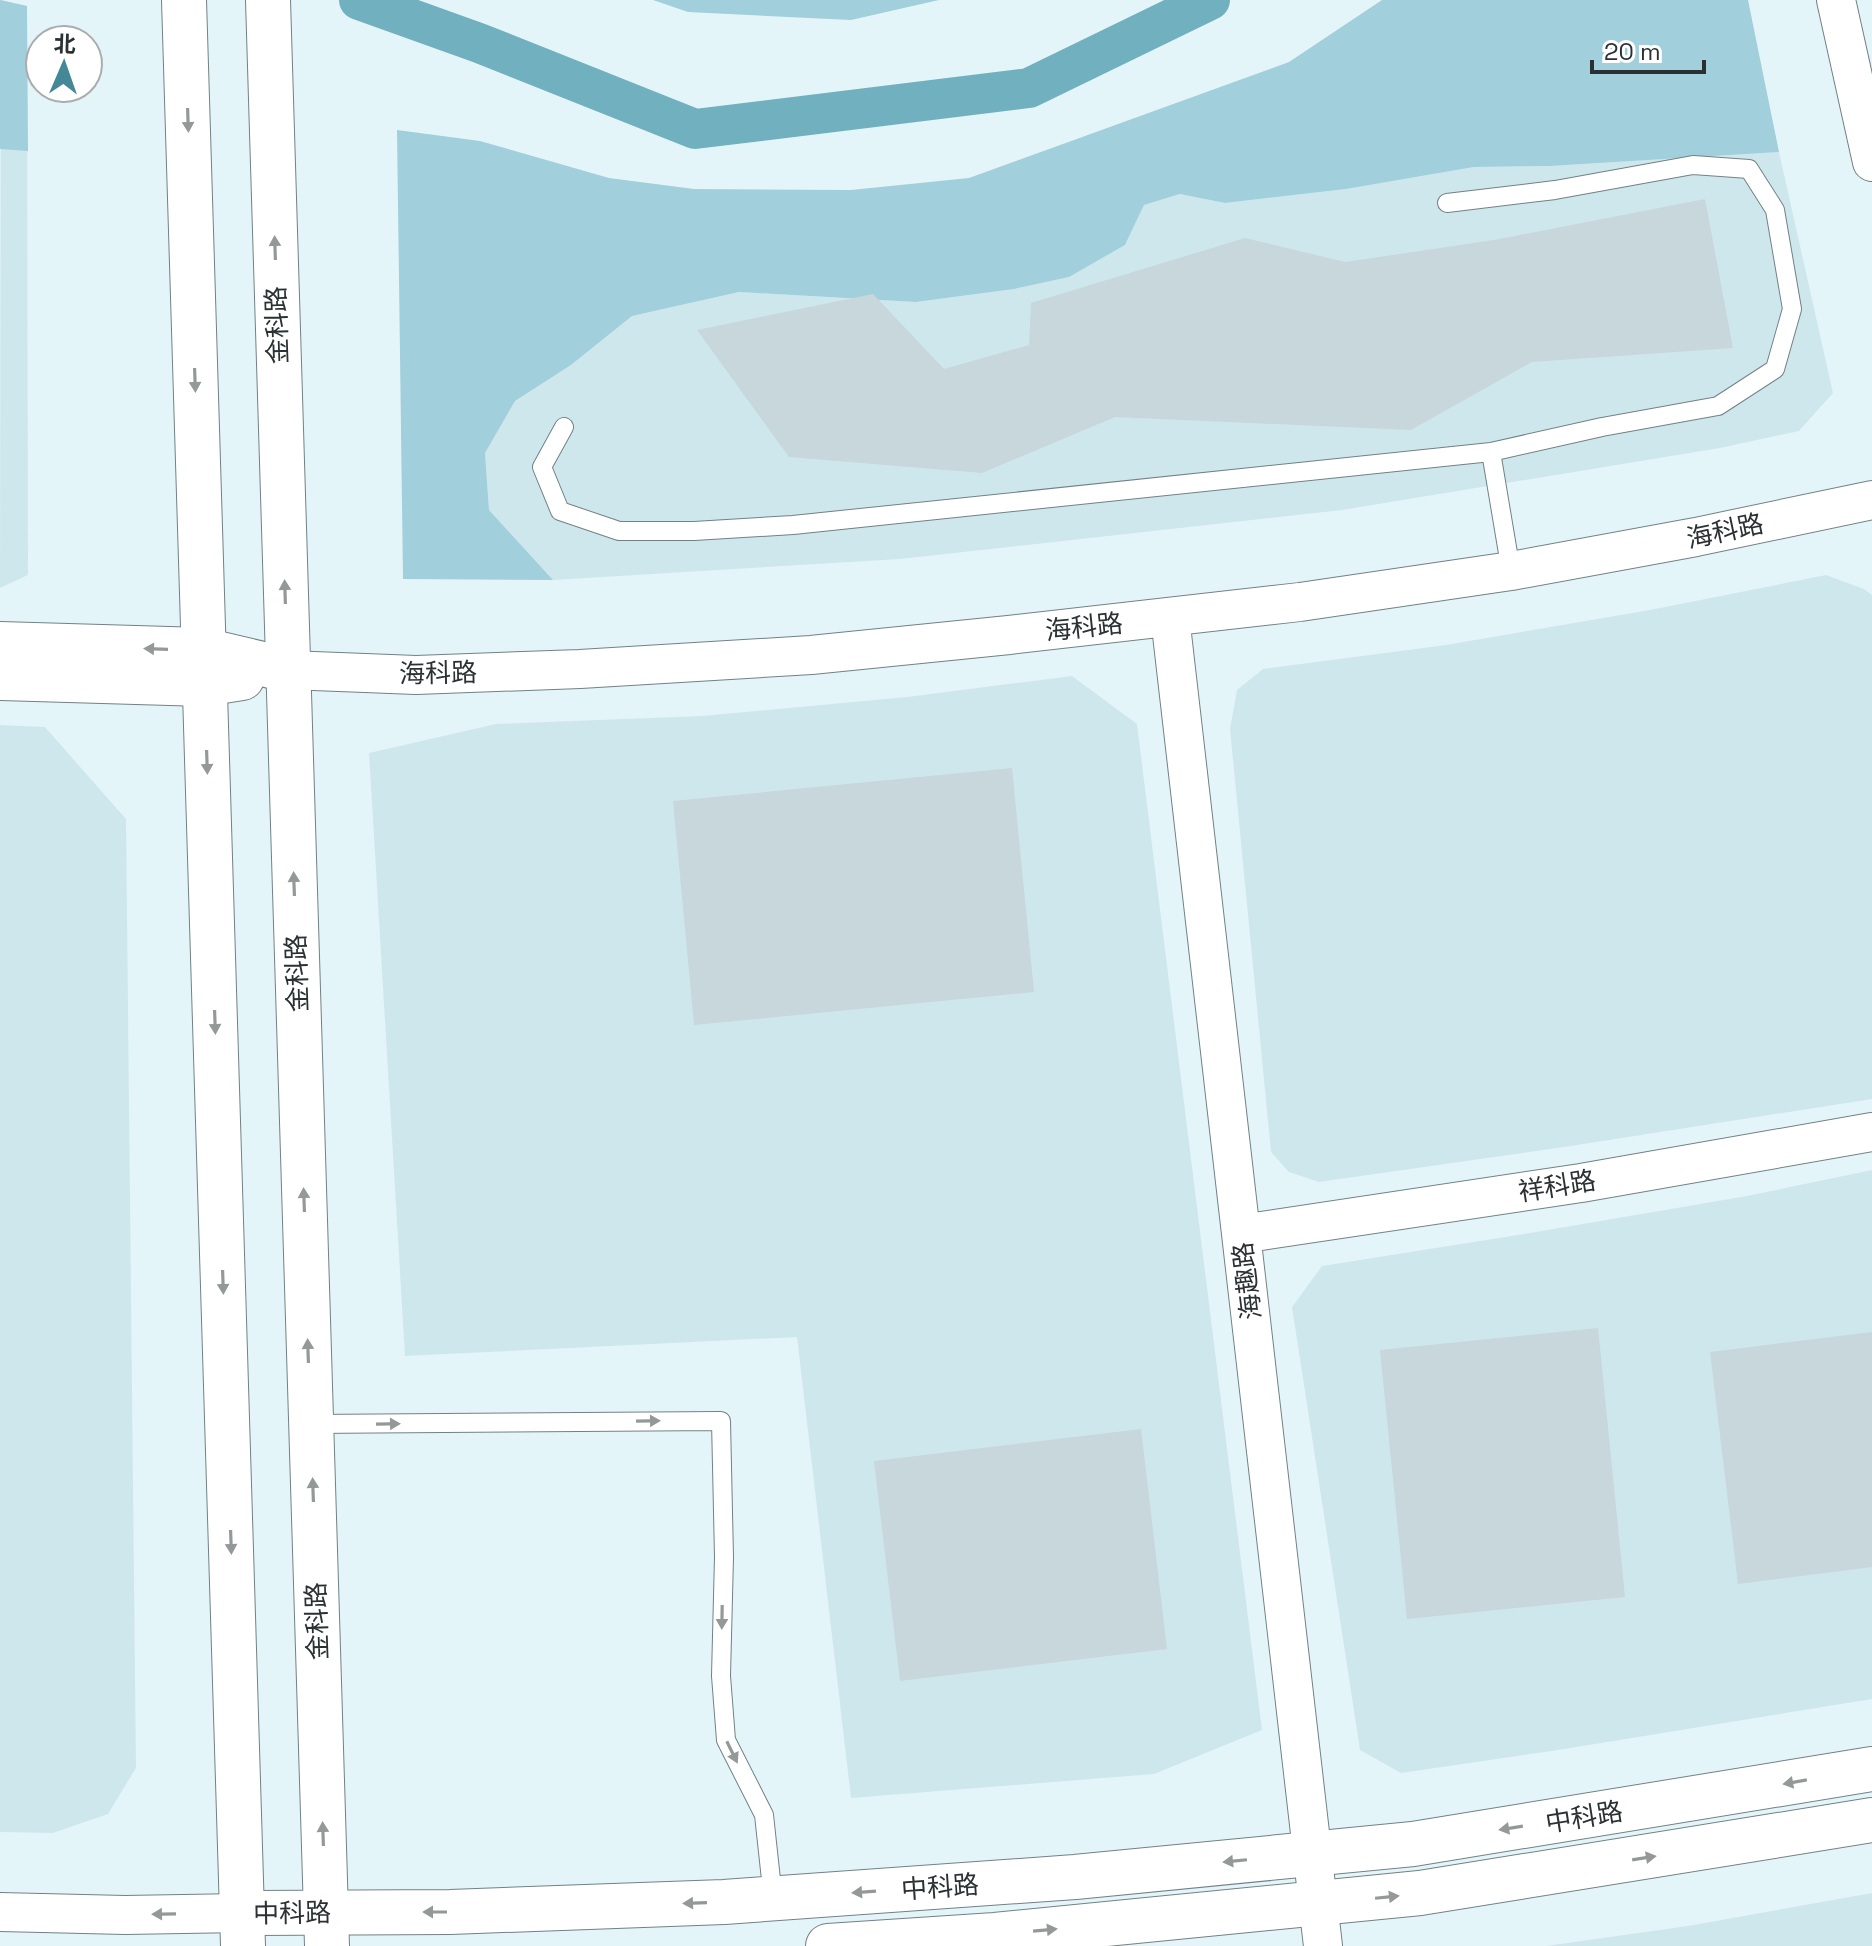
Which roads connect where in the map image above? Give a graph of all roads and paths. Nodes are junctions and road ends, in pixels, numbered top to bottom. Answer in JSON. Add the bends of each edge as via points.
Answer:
{"nodes":[{"id":1,"x":268,"y":0,"type":"edge"},
{"id":2,"x":1836,"y":0,"type":"edge"},
{"id":3,"x":185,"y":21,"type":"edge"},
{"id":4,"x":1872,"y":162,"type":"edge"},
{"id":5,"x":1447,"y":203,"type":"dead end"},
{"id":6,"x":564,"y":427,"type":"dead end"},
{"id":7,"x":1491,"y":452,"type":"junction"},
{"id":8,"x":1872,"y":500,"type":"edge"},
{"id":9,"x":1511,"y":571,"type":"junction"},
{"id":10,"x":1170,"y":617,"type":"junction"},
{"id":11,"x":0,"y":644,"type":"edge"},
{"id":12,"x":204,"y":667,"type":"junction"},
{"id":13,"x":288,"y":670,"type":"junction"},
{"id":14,"x":0,"y":678,"type":"edge"},
{"id":15,"x":1872,"y":1132,"type":"edge"},
{"id":16,"x":1241,"y":1234,"type":"junction"},
{"id":17,"x":310,"y":1424,"type":"junction"},
{"id":18,"x":1872,"y":1769,"type":"edge"},
{"id":19,"x":1872,"y":1820,"type":"edge"},
{"id":20,"x":1312,"y":1853,"type":"junction"},
{"id":21,"x":773,"y":1898,"type":"junction"},
{"id":22,"x":1318,"y":1904,"type":"junction"},
{"id":23,"x":0,"y":1912,"type":"edge"},
{"id":24,"x":326,"y":1929,"type":"edge"},
{"id":25,"x":242,"y":1930,"type":"edge"},
{"id":26,"x":828,"y":1946,"type":"edge"},
{"id":27,"x":1323,"y":1946,"type":"edge"}],
"edges":[{"from":13,"to":1,"type":"main road","name":"金科路","one_way":true},
{"from":2,"to":4,"type":"street"},
{"from":3,"to":12,"type":"main road","one_way":true},
{"from":5,"to":7,"type":"lane","via":[[1693,165],[1749,169],[1775,210],[1792,309],[1775,369],[1718,406]]},
{"from":6,"to":7,"type":"lane","via":[[542,467],[560,511],[619,531],[793,525]]},
{"from":7,"to":9,"type":"lane"},
{"from":8,"to":9,"type":"street","name":"海科路"},
{"from":9,"to":10,"type":"street","name":"海科路"},
{"from":10,"to":13,"type":"street","name":"海科路","via":[[811,655],[596,668],[416,675]]},
{"from":10,"to":16,"type":"street","name":"海趣路"},
{"from":12,"to":11,"type":"main road","name":"海科路","one_way":true},
{"from":12,"to":13,"type":"main road","name":"海科路"},
{"from":12,"to":14,"type":"main road","name":"海科路"},
{"from":12,"to":25,"type":"main road","one_way":true},
{"from":17,"to":13,"type":"main road","name":"金科路","one_way":true},
{"from":15,"to":16,"type":"street","name":"祥科路"},
{"from":16,"to":20,"type":"street","name":"海趣路"},
{"from":17,"to":21,"type":"lane","one_way":true,"via":[[721,1421],[726,1740],[764,1815]]},
{"from":24,"to":17,"type":"main road","name":"金科路","one_way":true},
{"from":18,"to":20,"type":"main road","name":"中科路","one_way":true,"via":[[1413,1844]]},
{"from":22,"to":19,"type":"main road","name":"中科路","one_way":true,"via":[[1420,1893]]},
{"from":20,"to":21,"type":"main road","name":"中科路","one_way":true,"via":[[1005,1883]]},
{"from":20,"to":22,"type":"street","name":"海趣路"},
{"from":21,"to":24,"type":"main road","name":"中科路","one_way":true,"via":[[450,1912]]},
{"from":26,"to":22,"type":"main road","name":"中科路","one_way":true},
{"from":22,"to":27,"type":"street","name":"海趣路"},
{"from":25,"to":23,"type":"street","name":"中科路","one_way":true,"via":[[125,1915]]},
{"from":24,"to":25,"type":"main road","name":"中科路"}]}
